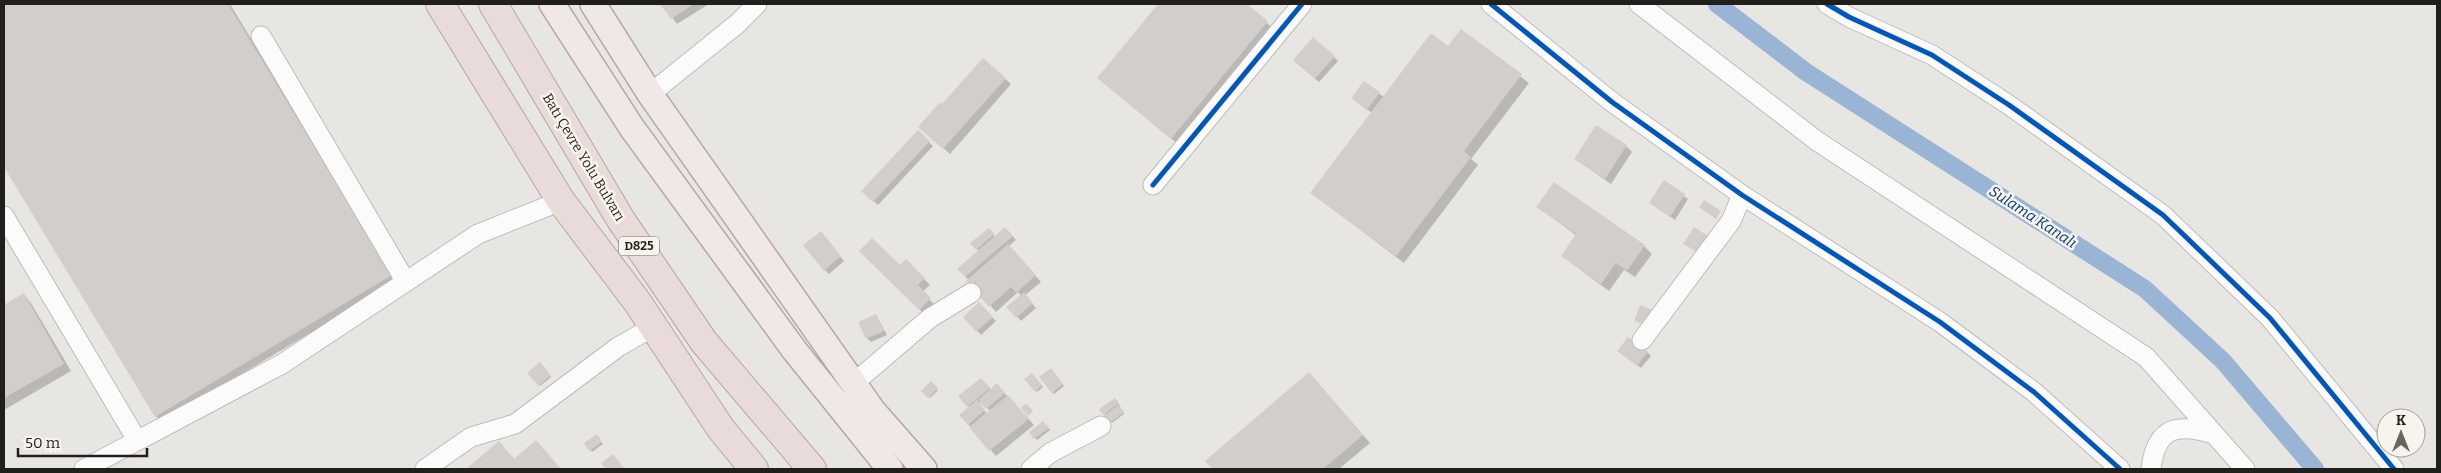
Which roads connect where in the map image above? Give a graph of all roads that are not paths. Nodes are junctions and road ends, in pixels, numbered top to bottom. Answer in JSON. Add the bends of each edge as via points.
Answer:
{"nodes":[{"id":1,"x":440,"y":4,"type":"edge"},
{"id":2,"x":493,"y":4,"type":"edge"},
{"id":3,"x":552,"y":4,"type":"edge"},
{"id":4,"x":594,"y":4,"type":"edge"},
{"id":5,"x":757,"y":4,"type":"edge"},
{"id":6,"x":1302,"y":4,"type":"edge"},
{"id":7,"x":1491,"y":4,"type":"edge"},
{"id":8,"x":1639,"y":4,"type":"edge"},
{"id":9,"x":1827,"y":4,"type":"edge"},
{"id":10,"x":260,"y":36,"type":"dead end"},
{"id":11,"x":650,"y":94,"type":"junction"},
{"id":12,"x":1153,"y":185,"type":"dead end"},
{"id":13,"x":1742,"y":195,"type":"junction"},
{"id":14,"x":561,"y":201,"type":"junction"},
{"id":15,"x":4,"y":216,"type":"edge"},
{"id":16,"x":406,"y":282,"type":"junction"},
{"id":17,"x":971,"y":293,"type":"dead end"},
{"id":18,"x":654,"y":327,"type":"junction"},
{"id":19,"x":1642,"y":340,"type":"dead end"},
{"id":20,"x":854,"y":383,"type":"junction"},
{"id":21,"x":1101,"y":426,"type":"dead end"},
{"id":22,"x":2214,"y":434,"type":"junction"},
{"id":23,"x":137,"y":440,"type":"junction"},
{"id":24,"x":84,"y":469,"type":"edge"},
{"id":25,"x":424,"y":469,"type":"edge"},
{"id":26,"x":754,"y":469,"type":"edge"},
{"id":27,"x":812,"y":469,"type":"edge"},
{"id":28,"x":890,"y":469,"type":"edge"},
{"id":29,"x":924,"y":469,"type":"edge"},
{"id":30,"x":1031,"y":469,"type":"edge"},
{"id":31,"x":2120,"y":469,"type":"edge"},
{"id":32,"x":2151,"y":469,"type":"edge"},
{"id":33,"x":2245,"y":469,"type":"edge"},
{"id":34,"x":2394,"y":469,"type":"edge"}],
"edges":[{"from":1,"to":14,"type":"highway","number":"D825"},
{"from":2,"to":27,"type":"highway","name":"Batı Çevre Yolu Bulvarı","number":"D825","via":[[621,220],[698,334]]},
{"from":3,"to":28,"type":"main road","via":[[632,128],[795,351]]},
{"from":4,"to":11,"type":"main road"},
{"from":5,"to":11,"type":"street"},
{"from":6,"to":12,"type":"street"},
{"from":7,"to":13,"type":"street","via":[[1612,102]]},
{"from":8,"to":22,"type":"street","via":[[1817,141],[2146,357]]},
{"from":9,"to":34,"type":"street","via":[[1932,55],[2009,105],[2163,215],[2270,318]]},
{"from":10,"to":16,"type":"street"},
{"from":11,"to":20,"type":"main road"},
{"from":13,"to":19,"type":"street","via":[[1732,221]]},
{"from":13,"to":31,"type":"street","via":[[1940,322],[2034,392]]},
{"from":14,"to":16,"type":"street","via":[[478,234]]},
{"from":14,"to":18,"type":"highway","number":"D825"},
{"from":15,"to":23,"type":"street"},
{"from":16,"to":23,"type":"street","via":[[282,364]]},
{"from":17,"to":20,"type":"street","via":[[930,318]]},
{"from":18,"to":25,"type":"street","via":[[618,348],[516,424],[471,437]]},
{"from":18,"to":26,"type":"highway","number":"D825","via":[[721,429]]},
{"from":20,"to":29,"type":"main road","via":[[873,411]]},
{"from":21,"to":30,"type":"street","via":[[1050,453]]},
{"from":22,"to":32,"type":"street","via":[[2189,428],[2174,429],[2156,449]]},
{"from":22,"to":33,"type":"street"},
{"from":23,"to":24,"type":"street"}]}
